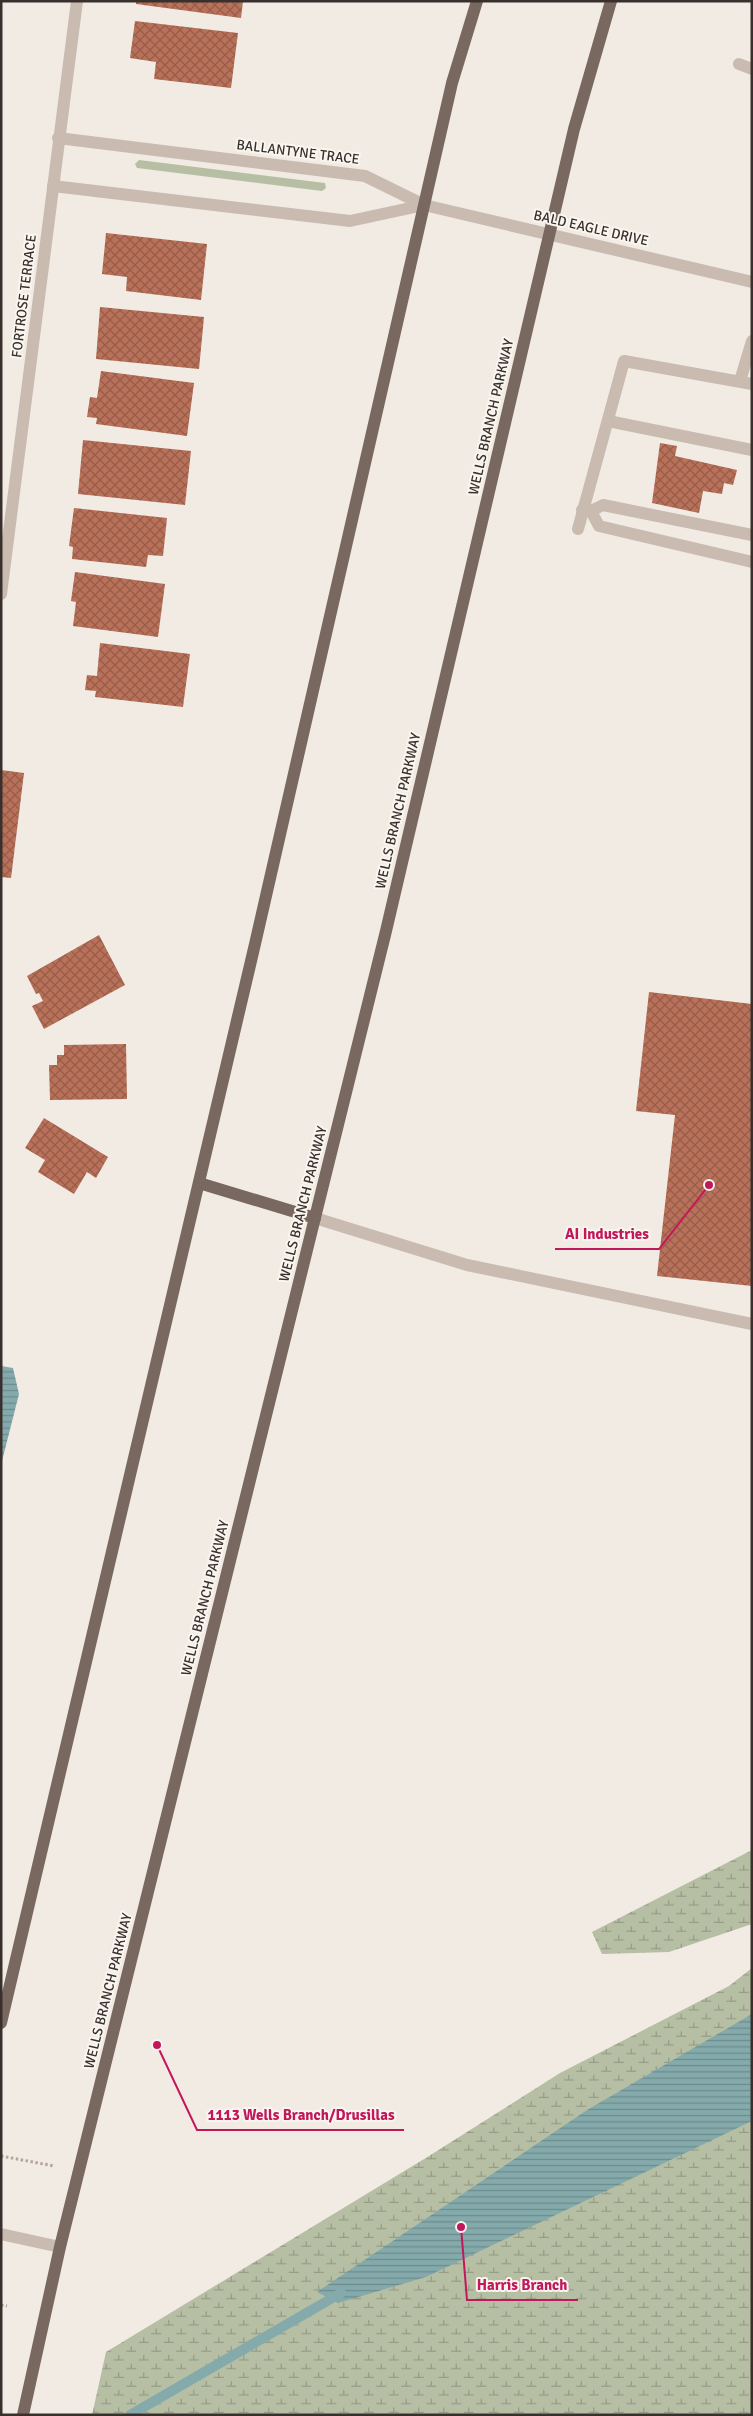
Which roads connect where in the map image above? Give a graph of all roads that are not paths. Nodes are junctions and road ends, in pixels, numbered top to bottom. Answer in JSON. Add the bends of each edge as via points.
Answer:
{"nodes":[{"id":1,"x":77,"y":1,"type":"edge"},
{"id":2,"x":477,"y":1,"type":"edge"},
{"id":3,"x":610,"y":1,"type":"edge"},
{"id":4,"x":739,"y":64,"type":"dead end"},
{"id":5,"x":752,"y":69,"type":"edge"},
{"id":6,"x":58,"y":138,"type":"junction"},
{"id":7,"x":53,"y":186,"type":"junction"},
{"id":8,"x":424,"y":205,"type":"junction"},
{"id":9,"x":549,"y":234,"type":"junction"},
{"id":10,"x":752,"y":282,"type":"edge"},
{"id":11,"x":752,"y":341,"type":"edge"},
{"id":12,"x":746,"y":383,"type":"edge"},
{"id":13,"x":608,"y":421,"type":"junction"},
{"id":14,"x":752,"y":450,"type":"edge"},
{"id":15,"x":587,"y":510,"type":"junction"},
{"id":16,"x":578,"y":529,"type":"dead end"},
{"id":17,"x":752,"y":535,"type":"edge"},
{"id":18,"x":752,"y":562,"type":"edge"},
{"id":19,"x":1,"y":594,"type":"edge"},
{"id":20,"x":199,"y":1183,"type":"junction"},
{"id":21,"x":314,"y":1218,"type":"junction"},
{"id":22,"x":752,"y":1324,"type":"edge"},
{"id":23,"x":1,"y":2023,"type":"edge"},
{"id":24,"x":1,"y":2234,"type":"edge"},
{"id":25,"x":60,"y":2247,"type":"junction"},
{"id":26,"x":23,"y":2415,"type":"edge"}],
"edges":[{"from":1,"to":6,"type":"street","name":"FORTROSE TERRACE"},
{"from":2,"to":8,"type":"main road","via":[[452,83]]},
{"from":3,"to":9,"type":"main road","name":"WELLS BRANCH PARKWAY"},
{"from":4,"to":5,"type":"street"},
{"from":6,"to":7,"type":"street","name":"FORTROSE TERRACE"},
{"from":6,"to":8,"type":"street","name":"BALLANTYNE TRACE","via":[[365,176]]},
{"from":7,"to":8,"type":"street","via":[[350,221]]},
{"from":7,"to":19,"type":"street","name":"FORTROSE TERRACE"},
{"from":8,"to":9,"type":"street","name":"BALD EAGLE DRIVE"},
{"from":8,"to":20,"type":"main road"},
{"from":9,"to":10,"type":"street","name":"BALD EAGLE DRIVE"},
{"from":9,"to":21,"type":"main road","name":"WELLS BRANCH PARKWAY","via":[[386,931]]},
{"from":11,"to":12,"type":"street"},
{"from":12,"to":13,"type":"street","via":[[624,361]]},
{"from":13,"to":14,"type":"street"},
{"from":13,"to":15,"type":"street"},
{"from":15,"to":16,"type":"street"},
{"from":15,"to":17,"type":"street","via":[[604,505]]},
{"from":15,"to":18,"type":"street","via":[[599,526]]},
{"from":20,"to":21,"type":"main road"},
{"from":20,"to":23,"type":"main road"},
{"from":21,"to":22,"type":"street","via":[[467,1265]]},
{"from":21,"to":25,"type":"main road","name":"WELLS BRANCH PARKWAY"},
{"from":24,"to":25,"type":"street"},
{"from":25,"to":26,"type":"main road","name":"WELLS BRANCH PARKWAY"}]}
